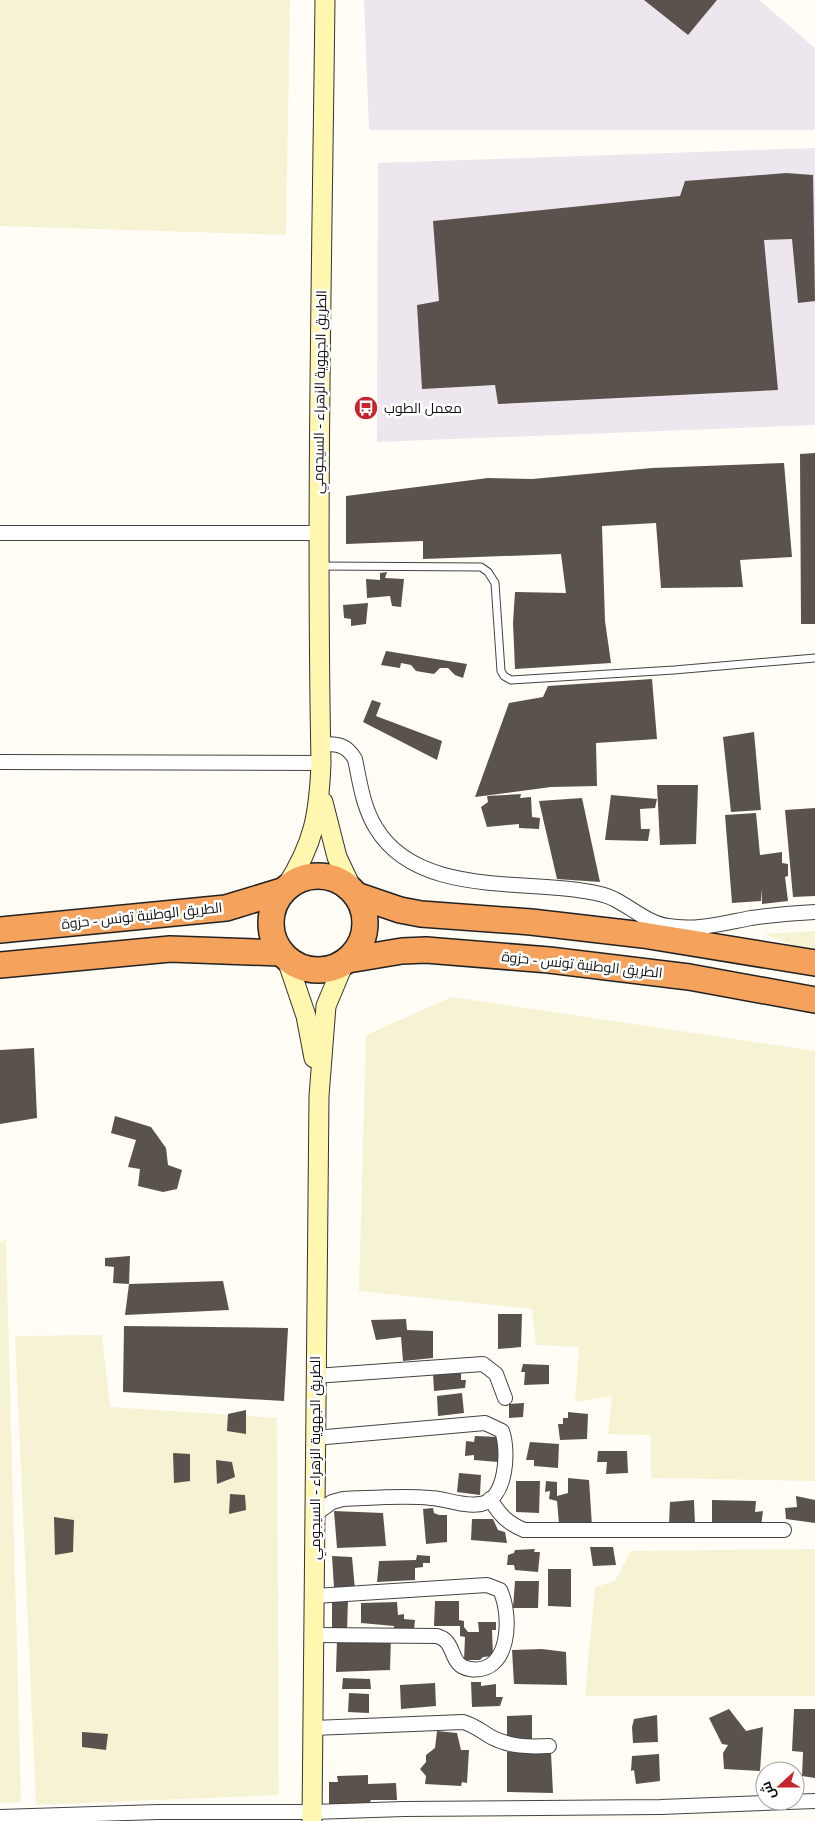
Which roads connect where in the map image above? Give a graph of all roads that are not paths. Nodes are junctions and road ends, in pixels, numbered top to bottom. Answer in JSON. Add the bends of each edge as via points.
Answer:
{"nodes":[{"id":1,"x":325,"y":0,"type":"edge"},
{"id":2,"x":0,"y":533,"type":"edge"},
{"id":3,"x":319,"y":533,"type":"junction"},
{"id":4,"x":319,"y":566,"type":"junction"},
{"id":5,"x":815,"y":658,"type":"edge"},
{"id":6,"x":321,"y":744,"type":"junction"},
{"id":7,"x":0,"y":762,"type":"edge"},
{"id":8,"x":321,"y":763,"type":"junction"},
{"id":9,"x":320,"y":783,"type":"junction"},
{"id":10,"x":284,"y":889,"type":"junction"},
{"id":11,"x":354,"y":893,"type":"junction"},
{"id":12,"x":815,"y":912,"type":"edge"},
{"id":13,"x":0,"y":930,"type":"edge"},
{"id":14,"x":283,"y":956,"type":"junction"},
{"id":15,"x":346,"y":962,"type":"junction"},
{"id":16,"x":815,"y":963,"type":"edge"},
{"id":17,"x":0,"y":965,"type":"edge"},
{"id":18,"x":815,"y":1000,"type":"edge"},
{"id":19,"x":319,"y":1096,"type":"junction"},
{"id":20,"x":315,"y":1376,"type":"junction"},
{"id":21,"x":505,"y":1398,"type":"dead end"},
{"id":22,"x":314,"y":1438,"type":"junction"},
{"id":23,"x":490,"y":1499,"type":"junction"},
{"id":24,"x":314,"y":1515,"type":"junction"},
{"id":25,"x":784,"y":1530,"type":"dead end"},
{"id":26,"x":315,"y":1596,"type":"junction"},
{"id":27,"x":314,"y":1635,"type":"junction"},
{"id":28,"x":313,"y":1728,"type":"junction"},
{"id":29,"x":549,"y":1746,"type":"dead end"},
{"id":30,"x":815,"y":1801,"type":"edge"},
{"id":31,"x":0,"y":1816,"type":"edge"},
{"id":32,"x":312,"y":1817,"type":"edge"}],
"edges":[{"from":1,"to":3,"type":"main road","name":"الطريق الجهوية الزهراء - السيجومي"},
{"from":2,"to":3,"type":"street"},
{"from":3,"to":4,"type":"main road","name":"الطريق الجهوية الزهراء - السيجومي"},
{"from":4,"to":5,"type":"lane","via":[[481,568],[488,572],[495,583],[501,671],[511,680]]},
{"from":4,"to":6,"type":"main road","name":"الطريق الجهوية الزهراء - السيجومي"},
{"from":6,"to":8,"type":"main road","name":"الطريق الجهوية الزهراء - السيجومي"},
{"from":6,"to":12,"type":"street","via":[[340,745],[351,752],[370,816],[388,843],[424,868],[444,876],[464,881],[599,894],[653,921],[684,928]]},
{"from":7,"to":8,"type":"street"},
{"from":8,"to":9,"type":"main road","name":"الطريق الجهوية الزهراء - السيجومي"},
{"from":9,"to":10,"type":"main road","name":"الطريق الجهوية الزهراء - السيجومي","via":[[312,838],[301,864]]},
{"from":9,"to":11,"type":"main road","name":"الطريق الجهوية الزهراء - السيجومي","via":[[337,857]]},
{"from":10,"to":11,"type":"highway","via":[[299,879],[320,876],[342,882]]},
{"from":10,"to":13,"type":"highway","name":"الطريق الوطنية تونس - حزوة","via":[[226,908]]},
{"from":10,"to":14,"type":"highway","via":[[273,906],[270,922],[272,938]]},
{"from":11,"to":15,"type":"highway","via":[[362,907],[364,936],[358,950]]},
{"from":11,"to":16,"type":"highway","via":[[421,914],[643,935]]},
{"from":14,"to":15,"type":"highway","via":[[300,968],[315,971],[330,970]]},
{"from":14,"to":17,"type":"highway","via":[[170,950]]},
{"from":14,"to":19,"type":"main road","name":"الطريق الجهوية الزهراء - السيجومي","via":[[306,1016]]},
{"from":15,"to":18,"type":"highway","name":"الطريق الوطنية تونس - حزوة","via":[[402,951],[426,950],[550,960],[688,977]]},
{"from":15,"to":19,"type":"main road","name":"الطريق الجهوية الزهراء - السيجومي","via":[[326,1006]]},
{"from":19,"to":20,"type":"main road","name":"الطريق الجهوية الزهراء - السيجومي"},
{"from":20,"to":21,"type":"street","via":[[476,1363],[490,1367],[496,1374]]},
{"from":20,"to":22,"type":"main road","name":"الطريق الجهوية الزهراء - السيجومي"},
{"from":22,"to":23,"type":"street","via":[[448,1426],[493,1426],[502,1431],[507,1456],[498,1489]]},
{"from":22,"to":24,"type":"main road","name":"الطريق الجهوية الزهراء - السيجومي"},
{"from":23,"to":24,"type":"street","via":[[482,1504],[469,1504],[431,1498],[343,1499],[332,1502]]},
{"from":23,"to":25,"type":"street","via":[[500,1516],[524,1530]]},
{"from":24,"to":26,"type":"main road","name":"الطريق الجهوية الزهراء - السيجومي"},
{"from":26,"to":27,"type":"main road","name":"الطريق الجهوية الزهراء - السيجومي"},
{"from":26,"to":27,"type":"street","via":[[487,1585],[500,1590],[506,1624],[505,1644],[500,1656],[484,1667],[472,1670],[455,1661],[451,1645],[438,1636]]},
{"from":27,"to":28,"type":"main road","name":"الطريق الجهوية الزهراء - السيجومي"},
{"from":28,"to":29,"type":"street","via":[[463,1722],[510,1744]]},
{"from":28,"to":32,"type":"main road","name":"الطريق الجهوية الزهراء - السيجومي"},
{"from":30,"to":32,"type":"street","via":[[651,1807],[404,1808]]},
{"from":31,"to":32,"type":"street","via":[[158,1812]]}]}
